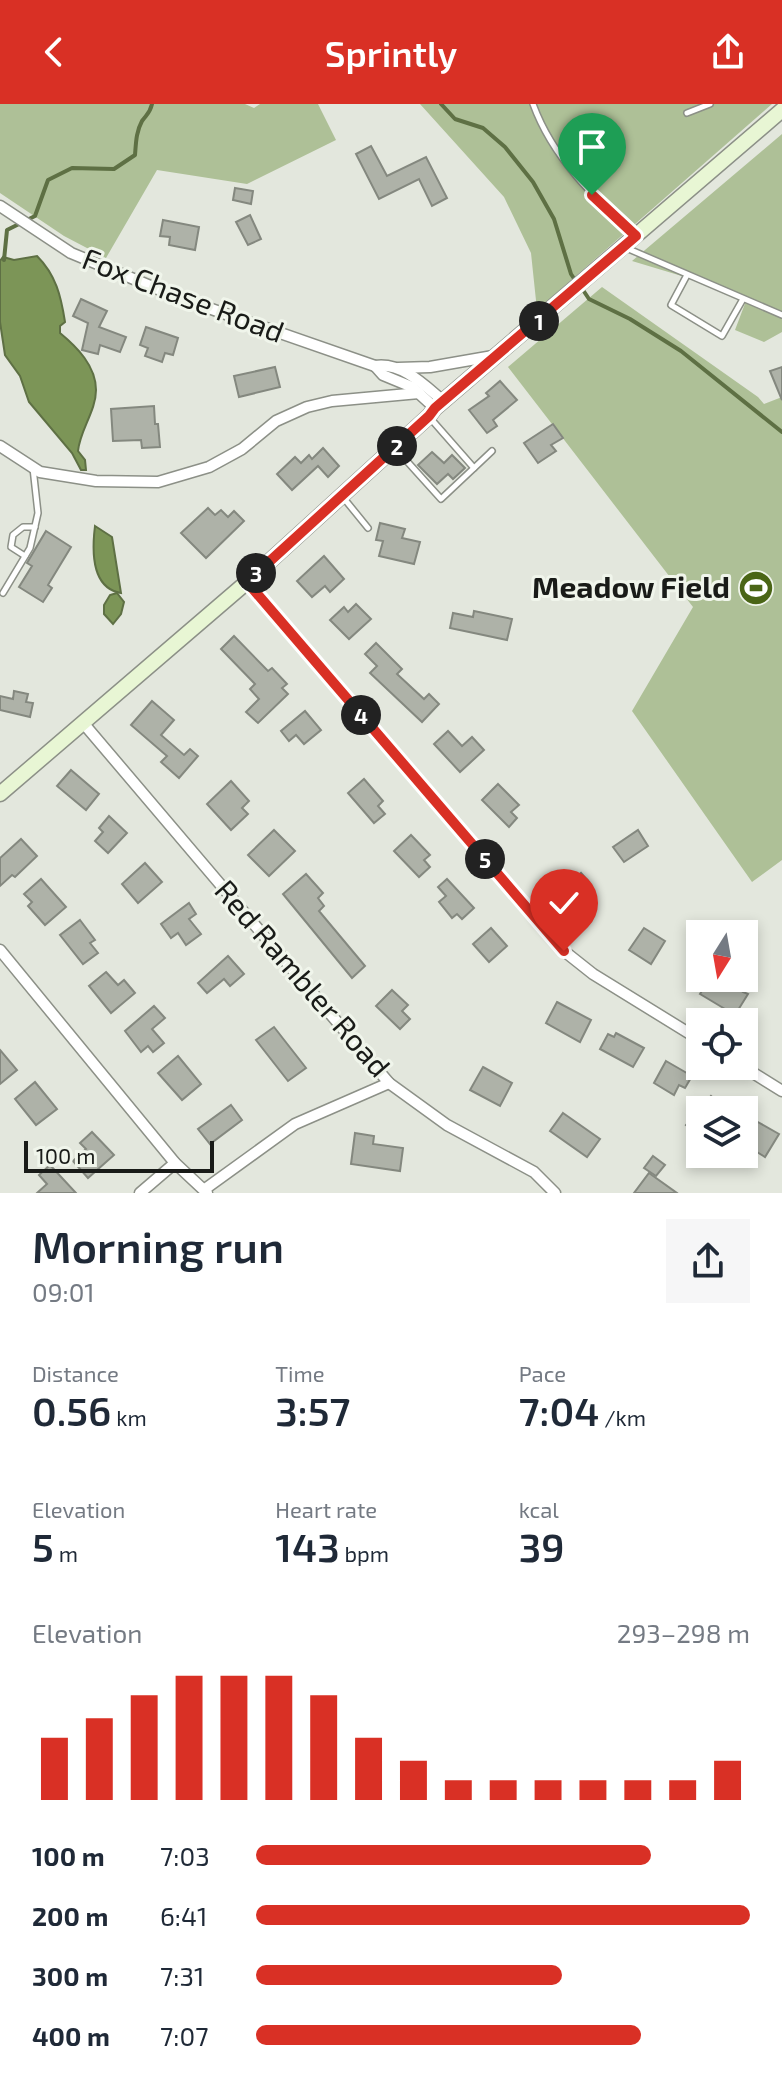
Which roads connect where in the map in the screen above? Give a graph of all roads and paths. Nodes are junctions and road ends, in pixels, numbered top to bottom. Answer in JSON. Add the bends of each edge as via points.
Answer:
{"nodes":[{"id":1,"x":533,"y":104,"type":"edge"},
{"id":2,"x":710,"y":104,"type":"edge"},
{"id":3,"x":782,"y":110,"type":"edge"},
{"id":4,"x":687,"y":113,"type":"dead end"},
{"id":5,"x":0,"y":206,"type":"edge"},
{"id":6,"x":636,"y":236,"type":"junction"},
{"id":7,"x":618,"y":251,"type":"junction"},
{"id":8,"x":687,"y":275,"type":"junction"},
{"id":9,"x":743,"y":299,"type":"junction"},
{"id":10,"x":782,"y":315,"type":"edge"},
{"id":11,"x":499,"y":355,"type":"junction"},
{"id":12,"x":375,"y":366,"type":"junction"},
{"id":13,"x":395,"y":368,"type":"junction"},
{"id":14,"x":419,"y":393,"type":"junction"},
{"id":15,"x":436,"y":408,"type":"junction"},
{"id":16,"x":0,"y":446,"type":"edge"},
{"id":17,"x":394,"y":448,"type":"junction"},
{"id":18,"x":492,"y":451,"type":"dead end"},
{"id":19,"x":33,"y":467,"type":"junction"},
{"id":20,"x":474,"y":468,"type":"junction"},
{"id":21,"x":342,"y":495,"type":"junction"},
{"id":22,"x":35,"y":527,"type":"junction"},
{"id":23,"x":368,"y":528,"type":"dead end"},
{"id":24,"x":25,"y":556,"type":"junction"},
{"id":25,"x":247,"y":582,"type":"junction"},
{"id":26,"x":3,"y":593,"type":"dead end"},
{"id":27,"x":84,"y":724,"type":"junction"},
{"id":28,"x":0,"y":794,"type":"edge"},
{"id":29,"x":0,"y":950,"type":"edge"},
{"id":30,"x":686,"y":1031,"type":"edge"},
{"id":31,"x":758,"y":1076,"type":"edge"},
{"id":32,"x":389,"y":1083,"type":"junction"},
{"id":33,"x":782,"y":1091,"type":"edge"},
{"id":34,"x":175,"y":1163,"type":"junction"},
{"id":35,"x":206,"y":1191,"type":"edge"},
{"id":36,"x":140,"y":1193,"type":"edge"},
{"id":37,"x":555,"y":1193,"type":"edge"}],
"edges":[{"from":1,"to":6,"type":"lane","via":[[568,168]]},
{"from":2,"to":4,"type":"lane"},
{"from":3,"to":6,"type":"street"},
{"from":5,"to":12,"type":"street","name":"Fox Chase Road","via":[[71,253],[220,313]]},
{"from":6,"to":7,"type":"street"},
{"from":7,"to":8,"type":"lane"},
{"from":7,"to":11,"type":"street"},
{"from":8,"to":9,"type":"lane"},
{"from":8,"to":9,"type":"lane","via":[[671,305],[722,336]]},
{"from":9,"to":10,"type":"lane"},
{"from":11,"to":13,"type":"street","name":"Fox Chase Road"},
{"from":11,"to":15,"type":"street"},
{"from":12,"to":13,"type":"street","name":"Fox Chase Road"},
{"from":12,"to":14,"type":"street","name":"Fox Chase Road"},
{"from":13,"to":15,"type":"street","name":"Fox Chase Road","via":[[412,376]]},
{"from":14,"to":15,"type":"street","name":"Fox Chase Road"},
{"from":14,"to":19,"type":"street","via":[[307,407],[276,421],[209,467],[158,482],[96,481]]},
{"from":15,"to":17,"type":"street"},
{"from":15,"to":20,"type":"lane"},
{"from":16,"to":19,"type":"street"},
{"from":17,"to":20,"type":"lane","via":[[441,499]]},
{"from":17,"to":21,"type":"street"},
{"from":18,"to":20,"type":"lane"},
{"from":19,"to":22,"type":"lane"},
{"from":21,"to":23,"type":"lane"},
{"from":21,"to":25,"type":"street"},
{"from":22,"to":24,"type":"lane"},
{"from":22,"to":24,"type":"lane","via":[[23,527],[13,535],[11,547]]},
{"from":24,"to":26,"type":"lane"},
{"from":25,"to":27,"type":"street"},
{"from":25,"to":30,"type":"street","via":[[564,951]]},
{"from":27,"to":28,"type":"street"},
{"from":27,"to":32,"type":"street","name":"Red Rambler Road"},
{"from":29,"to":34,"type":"street"},
{"from":31,"to":33,"type":"street"},
{"from":32,"to":35,"type":"street","via":[[295,1124]]},
{"from":32,"to":37,"type":"street","name":"Red Rambler Road","via":[[447,1125],[534,1172]]},
{"from":34,"to":35,"type":"street"},
{"from":34,"to":36,"type":"street"}]}
